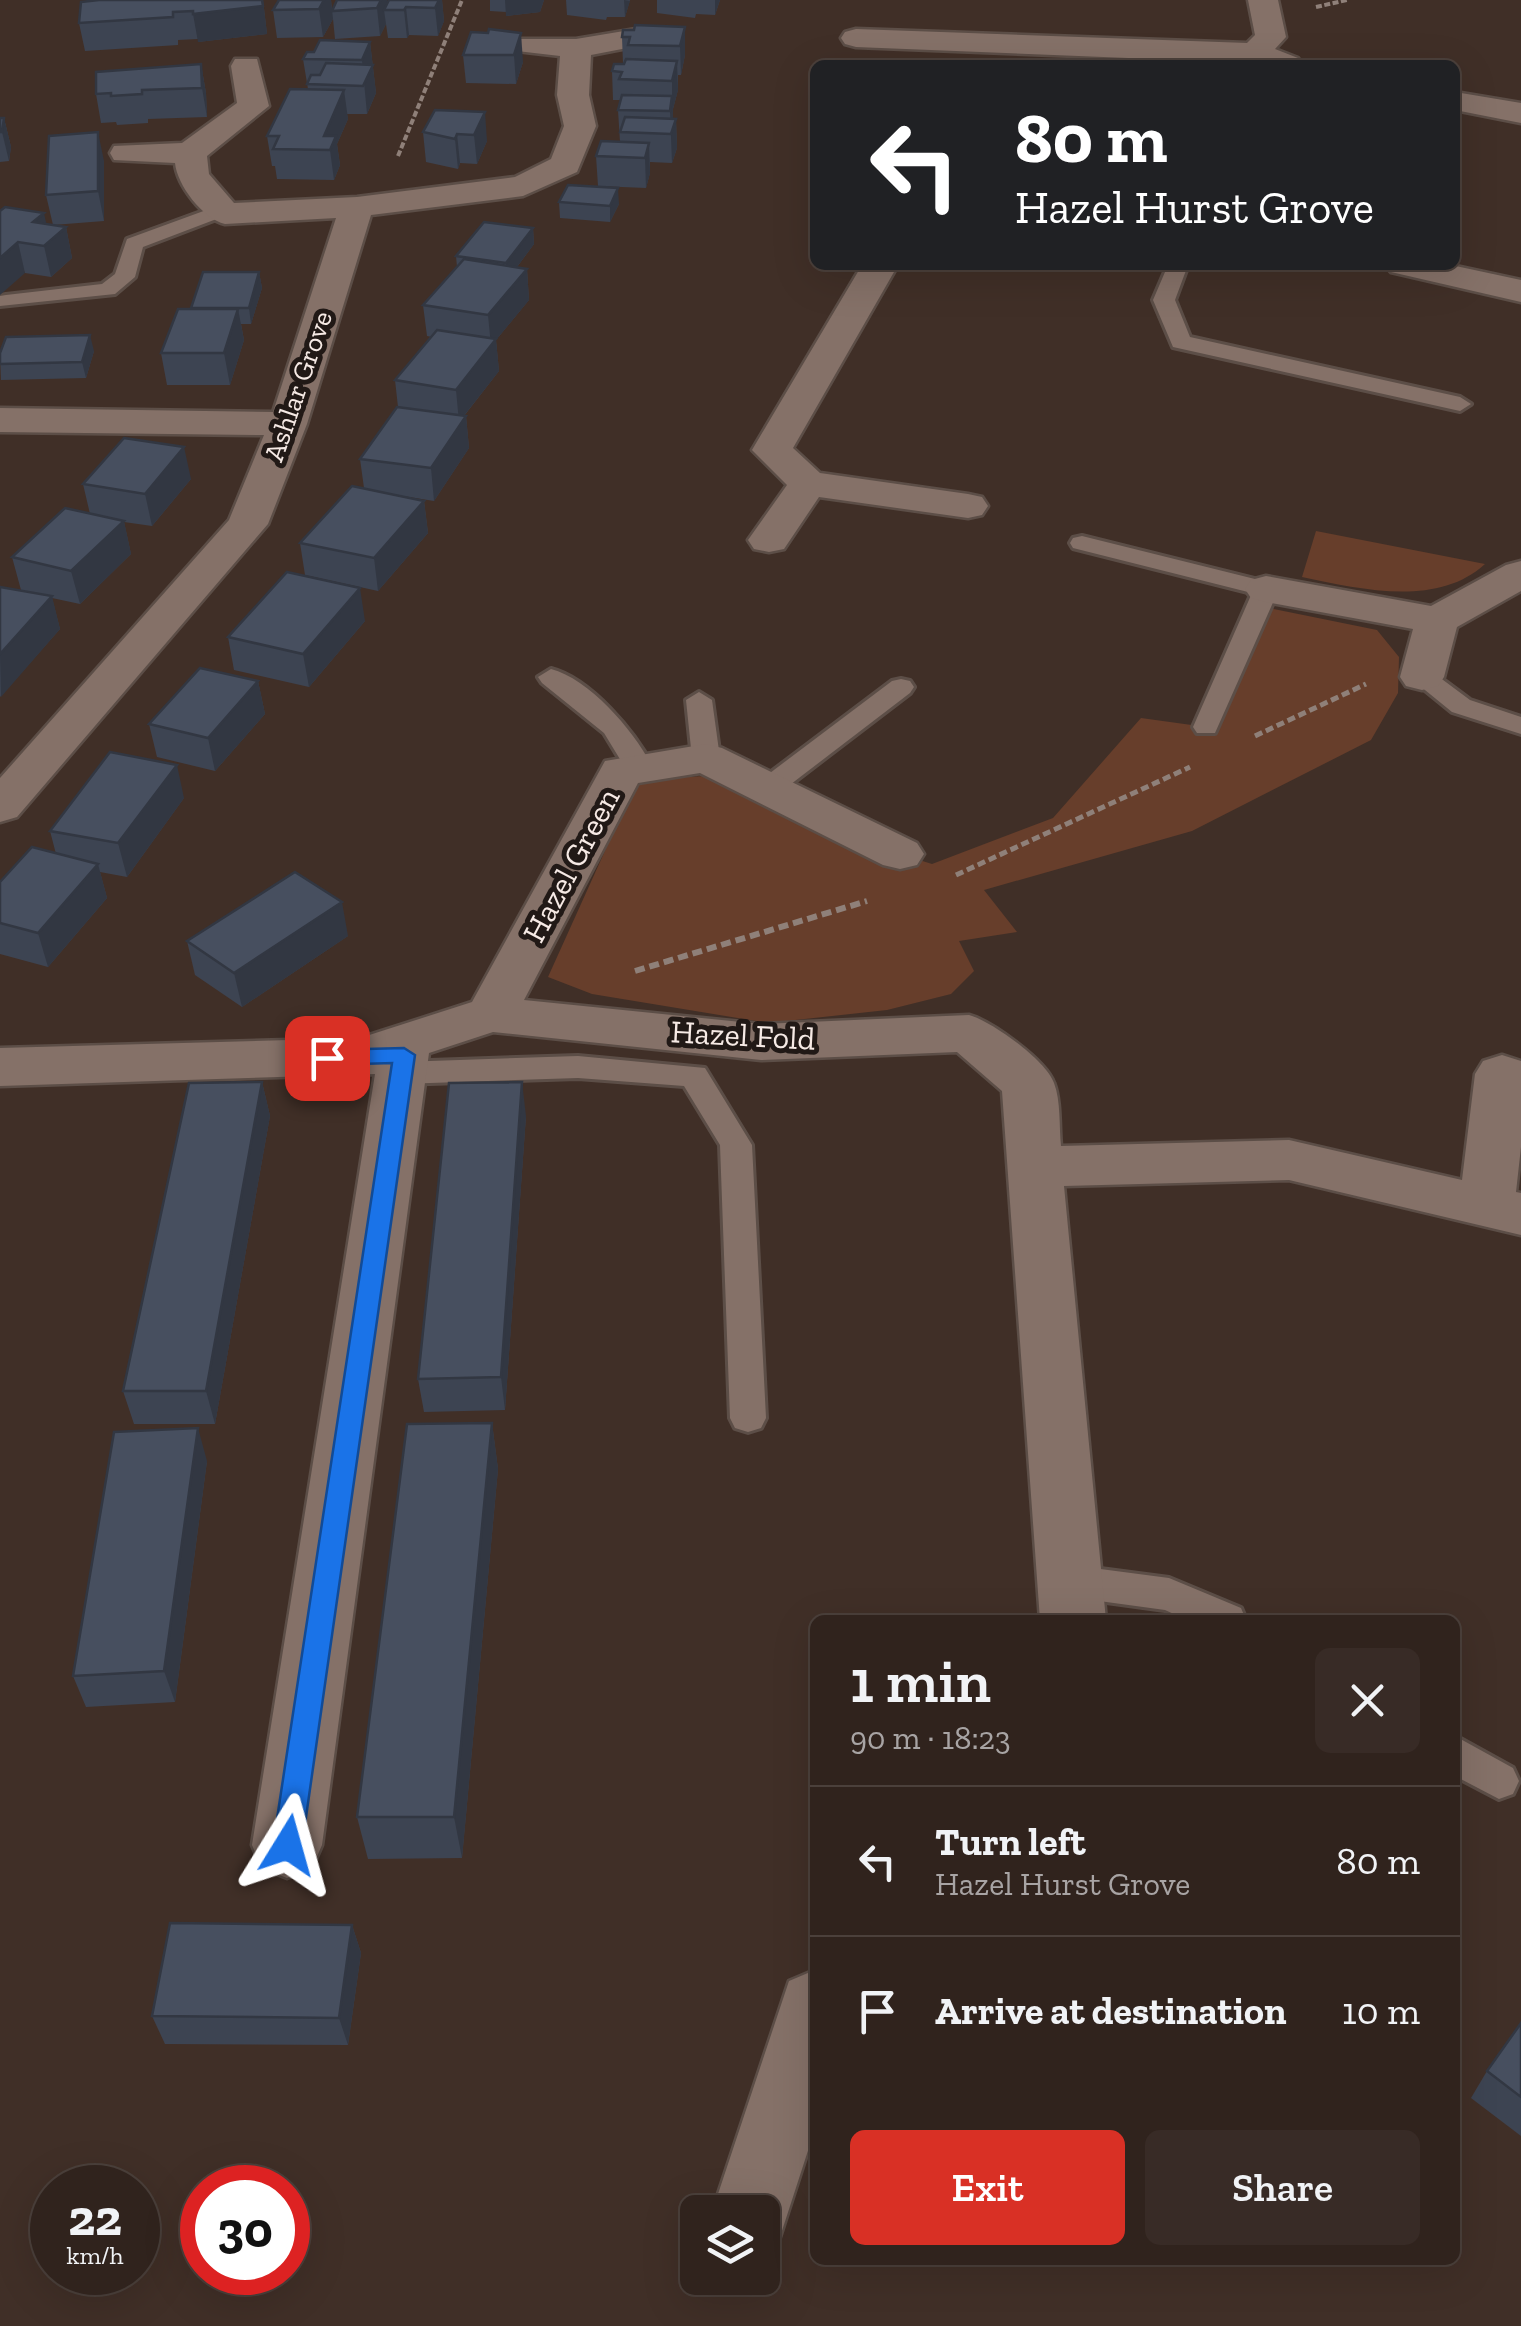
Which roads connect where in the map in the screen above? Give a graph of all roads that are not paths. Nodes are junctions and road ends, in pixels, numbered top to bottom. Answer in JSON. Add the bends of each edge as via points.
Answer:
{"nodes":[{"id":1,"x":1262,"y":0,"type":"edge"},
{"id":2,"x":642,"y":38,"type":"edge"},
{"id":3,"x":856,"y":38,"type":"dead end"},
{"id":4,"x":528,"y":45,"type":"dead end"},
{"id":5,"x":576,"y":48,"type":"junction"},
{"id":6,"x":1254,"y":52,"type":"junction"},
{"id":7,"x":1274,"y":60,"type":"edge"},
{"id":8,"x":246,"y":66,"type":"dead end"},
{"id":9,"x":1460,"y":102,"type":"edge"},
{"id":10,"x":1521,"y":113,"type":"edge"},
{"id":11,"x":190,"y":153,"type":"junction"},
{"id":12,"x":126,"y":154,"type":"dead end"},
{"id":13,"x":368,"y":206,"type":"junction"},
{"id":14,"x":220,"y":211,"type":"junction"},
{"id":15,"x":877,"y":270,"type":"edge"},
{"id":16,"x":1176,"y":270,"type":"edge"},
{"id":17,"x":1426,"y":270,"type":"edge"},
{"id":18,"x":1521,"y":291,"type":"edge"},
{"id":19,"x":6,"y":300,"type":"dead end"},
{"id":20,"x":1460,"y":404,"type":"dead end"},
{"id":21,"x":0,"y":420,"type":"edge"},
{"id":22,"x":288,"y":424,"type":"junction"},
{"id":23,"x":808,"y":484,"type":"junction"},
{"id":24,"x":968,"y":506,"type":"dead end"},
{"id":25,"x":769,"y":540,"type":"dead end"},
{"id":26,"x":1082,"y":544,"type":"dead end"},
{"id":27,"x":1521,"y":574,"type":"edge"},
{"id":28,"x":1266,"y":589,"type":"junction"},
{"id":29,"x":1437,"y":620,"type":"junction"},
{"id":30,"x":1422,"y":676,"type":"joint"},
{"id":31,"x":551,"y":677,"type":"dead end"},
{"id":32,"x":901,"y":687,"type":"dead end"},
{"id":33,"x":699,"y":700,"type":"dead end"},
{"id":34,"x":1521,"y":726,"type":"edge"},
{"id":35,"x":1206,"y":727,"type":"dead end"},
{"id":36,"x":706,"y":758,"type":"junction"},
{"id":37,"x":639,"y":768,"type":"junction"},
{"id":38,"x":768,"y":788,"type":"junction"},
{"id":39,"x":0,"y":807,"type":"edge"},
{"id":40,"x":900,"y":854,"type":"dead end"},
{"id":41,"x":490,"y":1014,"type":"junction"},
{"id":42,"x":382,"y":1065,"type":"junction"},
{"id":43,"x":0,"y":1067,"type":"edge"},
{"id":44,"x":1502,"y":1074,"type":"dead end"},
{"id":45,"x":1035,"y":1167,"type":"junction"},
{"id":46,"x":1504,"y":1210,"type":"edge"},
{"id":47,"x":748,"y":1418,"type":"dead end"},
{"id":48,"x":1071,"y":1601,"type":"edge"},
{"id":49,"x":1216,"y":1615,"type":"edge"},
{"id":50,"x":1460,"y":1757,"type":"edge"},
{"id":51,"x":1499,"y":1781,"type":"dead end"},
{"id":52,"x":288,"y":1845,"type":"dead end"},
{"id":53,"x":810,"y":2042,"type":"edge"},
{"id":54,"x":803,"y":2092,"type":"edge"},
{"id":55,"x":758,"y":2195,"type":"edge"}],
"edges":[{"from":1,"to":6,"type":"street","via":[[1271,37]]},
{"from":2,"to":5,"type":"street"},
{"from":3,"to":6,"type":"street"},
{"from":4,"to":5,"type":"street"},
{"from":5,"to":13,"type":"street","via":[[573,94],[580,126],[565,165],[523,186]]},
{"from":6,"to":7,"type":"street"},
{"from":8,"to":11,"type":"street","via":[[252,106]]},
{"from":9,"to":10,"type":"street"},
{"from":11,"to":12,"type":"street"},
{"from":11,"to":14,"type":"street","via":[[193,176]]},
{"from":13,"to":14,"type":"street"},
{"from":13,"to":22,"type":"street","name":"Ashlar Grove"},
{"from":14,"to":19,"type":"lane","via":[[134,243],[126,277],[108,290]]},
{"from":15,"to":23,"type":"street","via":[[772,450]]},
{"from":16,"to":20,"type":"lane","via":[[1164,300],[1180,342]]},
{"from":17,"to":18,"type":"street"},
{"from":21,"to":22,"type":"street"},
{"from":22,"to":39,"type":"street","name":"Ashlar Grove","via":[[248,524]]},
{"from":23,"to":24,"type":"street"},
{"from":23,"to":25,"type":"street"},
{"from":26,"to":28,"type":"lane"},
{"from":27,"to":29,"type":"street"},
{"from":28,"to":29,"type":"street"},
{"from":28,"to":35,"type":"lane"},
{"from":29,"to":30,"type":"street"},
{"from":30,"to":34,"type":"lane","via":[[1460,706]]},
{"from":31,"to":37,"type":"lane","via":[[611,723]]},
{"from":32,"to":38,"type":"lane"},
{"from":33,"to":36,"type":"lane"},
{"from":36,"to":37,"type":"street","name":"Hazel Green"},
{"from":36,"to":38,"type":"street"},
{"from":37,"to":41,"type":"street","name":"Hazel Green","via":[[621,771]]},
{"from":38,"to":40,"type":"street"},
{"from":41,"to":42,"type":"street","name":"Hazel Fold"},
{"from":41,"to":45,"type":"street","name":"Hazel Fold","via":[[761,1042],[969,1034],[1028,1084]]},
{"from":42,"to":43,"type":"street","name":"Hazel Fold"},
{"from":42,"to":47,"type":"lane","via":[[578,1066],[694,1076],[736,1145]]},
{"from":42,"to":52,"type":"street"},
{"from":44,"to":46,"type":"street"},
{"from":45,"to":46,"type":"street","via":[[1289,1160]]},
{"from":45,"to":48,"type":"street","name":"Hazel Fold"},
{"from":48,"to":49,"type":"lane","via":[[1169,1594]]},
{"from":50,"to":51,"type":"lane"},
{"from":53,"to":54,"type":"street"},
{"from":54,"to":55,"type":"street"}]}
